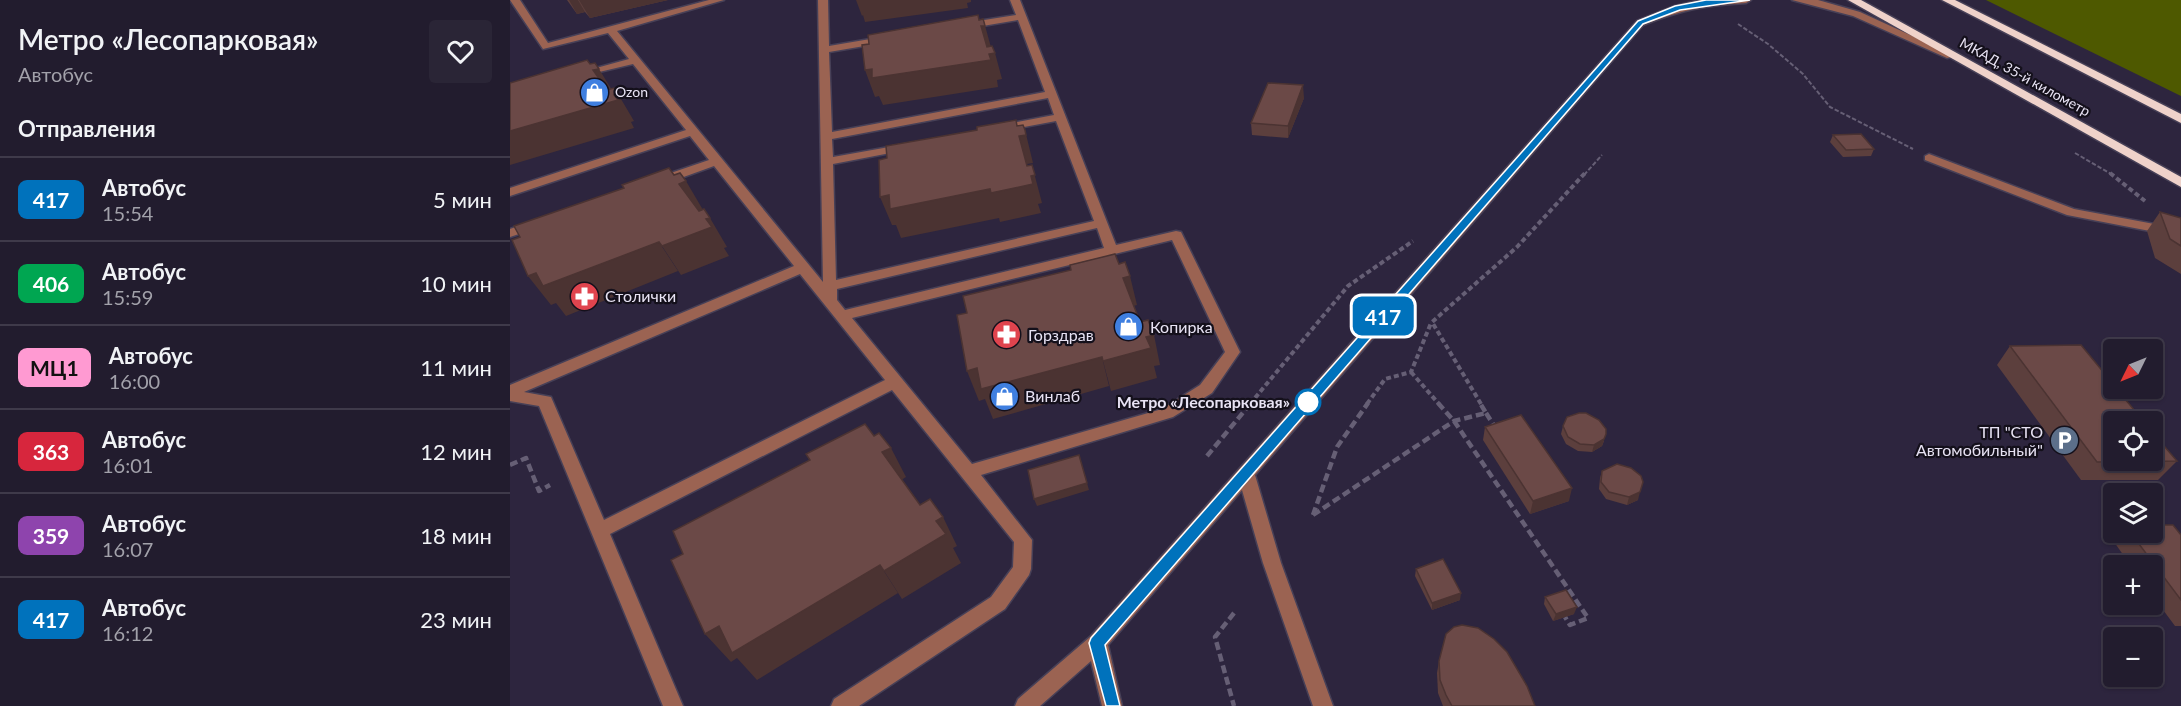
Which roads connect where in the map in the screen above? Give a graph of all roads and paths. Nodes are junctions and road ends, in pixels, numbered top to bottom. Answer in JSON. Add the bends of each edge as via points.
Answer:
{"nodes":[{"id":1,"x":515,"y":0,"type":"edge"},
{"id":2,"x":719,"y":0,"type":"edge"},
{"id":3,"x":823,"y":0,"type":"edge"},
{"id":4,"x":1015,"y":0,"type":"edge"},
{"id":5,"x":1746,"y":0,"type":"edge"},
{"id":6,"x":1797,"y":0,"type":"edge"},
{"id":7,"x":1853,"y":0,"type":"edge"},
{"id":8,"x":1947,"y":0,"type":"edge"},
{"id":9,"x":1710,"y":1,"type":"edge"},
{"id":10,"x":1021,"y":17,"type":"junction"},
{"id":11,"x":952,"y":28,"type":"edge"},
{"id":12,"x":610,"y":29,"type":"junction"},
{"id":13,"x":894,"y":38,"type":"edge"},
{"id":14,"x":824,"y":50,"type":"junction"},
{"id":15,"x":1959,"y":59,"type":"junction"},
{"id":16,"x":635,"y":60,"type":"junction"},
{"id":17,"x":567,"y":80,"type":"edge"},
{"id":18,"x":1052,"y":94,"type":"junction"},
{"id":19,"x":1060,"y":117,"type":"junction"},
{"id":20,"x":2181,"y":119,"type":"edge"},
{"id":21,"x":990,"y":130,"type":"edge"},
{"id":22,"x":692,"y":132,"type":"junction"},
{"id":23,"x":826,"y":137,"type":"junction"},
{"id":24,"x":920,"y":144,"type":"edge"},
{"id":25,"x":2068,"y":149,"type":"dead end"},
{"id":26,"x":1602,"y":155,"type":"dead end"},
{"id":27,"x":1929,"y":158,"type":"joint"},
{"id":28,"x":716,"y":161,"type":"junction"},
{"id":29,"x":826,"y":162,"type":"junction"},
{"id":30,"x":2181,"y":183,"type":"edge"},
{"id":31,"x":651,"y":184,"type":"edge"},
{"id":32,"x":510,"y":192,"type":"edge"},
{"id":33,"x":543,"y":222,"type":"edge"},
{"id":34,"x":1102,"y":223,"type":"junction"},
{"id":35,"x":510,"y":233,"type":"edge"},
{"id":36,"x":2181,"y":233,"type":"edge"},
{"id":37,"x":1112,"y":251,"type":"junction"},
{"id":38,"x":802,"y":268,"type":"junction"},
{"id":39,"x":1348,"y":286,"type":"dead end"},
{"id":40,"x":829,"y":294,"type":"junction"},
{"id":41,"x":840,"y":316,"type":"junction"},
{"id":42,"x":1432,"y":322,"type":"junction"},
{"id":43,"x":1412,"y":372,"type":"junction"},
{"id":44,"x":896,"y":381,"type":"junction"},
{"id":45,"x":510,"y":393,"type":"edge"},
{"id":46,"x":1486,"y":413,"type":"junction"},
{"id":47,"x":1455,"y":421,"type":"junction"},
{"id":48,"x":1501,"y":435,"type":"edge"},
{"id":49,"x":1208,"y":456,"type":"dead end"},
{"id":50,"x":510,"y":465,"type":"edge"},
{"id":51,"x":969,"y":472,"type":"junction"},
{"id":52,"x":576,"y":474,"type":"junction"},
{"id":53,"x":1246,"y":474,"type":"junction"},
{"id":54,"x":600,"y":530,"type":"junction"},
{"id":55,"x":1234,"y":613,"type":"dead end"},
{"id":56,"x":1565,"y":617,"type":"edge"},
{"id":57,"x":1097,"y":643,"type":"junction"},
{"id":58,"x":673,"y":706,"type":"edge"},
{"id":59,"x":841,"y":706,"type":"edge"},
{"id":60,"x":1024,"y":706,"type":"edge"},
{"id":61,"x":1112,"y":706,"type":"edge"},
{"id":62,"x":1234,"y":706,"type":"edge"},
{"id":63,"x":1323,"y":706,"type":"edge"}],
"edges":[{"from":1,"to":12,"type":"lane","via":[[546,46]]},
{"from":2,"to":12,"type":"lane"},
{"from":3,"to":14,"type":"lane"},
{"from":4,"to":10,"type":"lane"},
{"from":5,"to":9,"type":"lane"},
{"from":6,"to":15,"type":"lane","via":[[1856,14]]},
{"from":7,"to":15,"type":"highway","name":"МКАД, 35-й километр"},
{"from":8,"to":20,"type":"highway","name":"МКАД, 35-й километр"},
{"from":9,"to":27,"type":"path","via":[[1803,74],[1830,107]]},
{"from":9,"to":53,"type":"lane","via":[[1678,8],[1641,23]]},
{"from":10,"to":11,"type":"lane"},
{"from":10,"to":18,"type":"lane"},
{"from":12,"to":16,"type":"lane"},
{"from":13,"to":14,"type":"lane"},
{"from":14,"to":23,"type":"lane"},
{"from":15,"to":30,"type":"highway","name":"МКАД, 35-й километр"},
{"from":16,"to":17,"type":"lane"},
{"from":16,"to":22,"type":"lane"},
{"from":18,"to":19,"type":"lane"},
{"from":18,"to":23,"type":"lane"},
{"from":19,"to":21,"type":"lane"},
{"from":19,"to":34,"type":"lane"},
{"from":22,"to":28,"type":"lane"},
{"from":22,"to":32,"type":"lane"},
{"from":23,"to":29,"type":"lane"},
{"from":24,"to":29,"type":"lane"},
{"from":25,"to":36,"type":"path","via":[[2120,179]]},
{"from":26,"to":42,"type":"path","via":[[1516,247]]},
{"from":27,"to":36,"type":"lane","via":[[2071,212]]},
{"from":28,"to":31,"type":"lane"},
{"from":28,"to":38,"type":"lane"},
{"from":29,"to":40,"type":"lane"},
{"from":33,"to":35,"type":"lane"},
{"from":34,"to":37,"type":"lane"},
{"from":34,"to":40,"type":"lane"},
{"from":37,"to":41,"type":"lane"},
{"from":37,"to":51,"type":"lane","via":[[1176,235],[1233,352],[1206,389],[1167,413]]},
{"from":38,"to":40,"type":"lane"},
{"from":38,"to":45,"type":"lane"},
{"from":39,"to":49,"type":"path"},
{"from":40,"to":41,"type":"lane"},
{"from":41,"to":44,"type":"lane"},
{"from":42,"to":43,"type":"path"},
{"from":42,"to":46,"type":"path"},
{"from":43,"to":47,"type":"path"},
{"from":43,"to":47,"type":"path","via":[[1384,380],[1337,447],[1313,516]]},
{"from":44,"to":51,"type":"lane"},
{"from":44,"to":54,"type":"lane"},
{"from":45,"to":52,"type":"lane","via":[[545,400]]},
{"from":46,"to":47,"type":"path"},
{"from":46,"to":48,"type":"path"},
{"from":47,"to":56,"type":"path","via":[[1588,618],[1570,625]]},
{"from":50,"to":52,"type":"path","via":[[526,458],[539,491]]},
{"from":51,"to":59,"type":"lane","via":[[1023,540],[1022,570],[998,603]]},
{"from":52,"to":54,"type":"lane"},
{"from":53,"to":57,"type":"lane"},
{"from":53,"to":63,"type":"lane","via":[[1272,563]]},
{"from":54,"to":58,"type":"lane"},
{"from":55,"to":62,"type":"path","via":[[1215,637]]},
{"from":57,"to":60,"type":"lane"},
{"from":57,"to":61,"type":"lane"}]}
